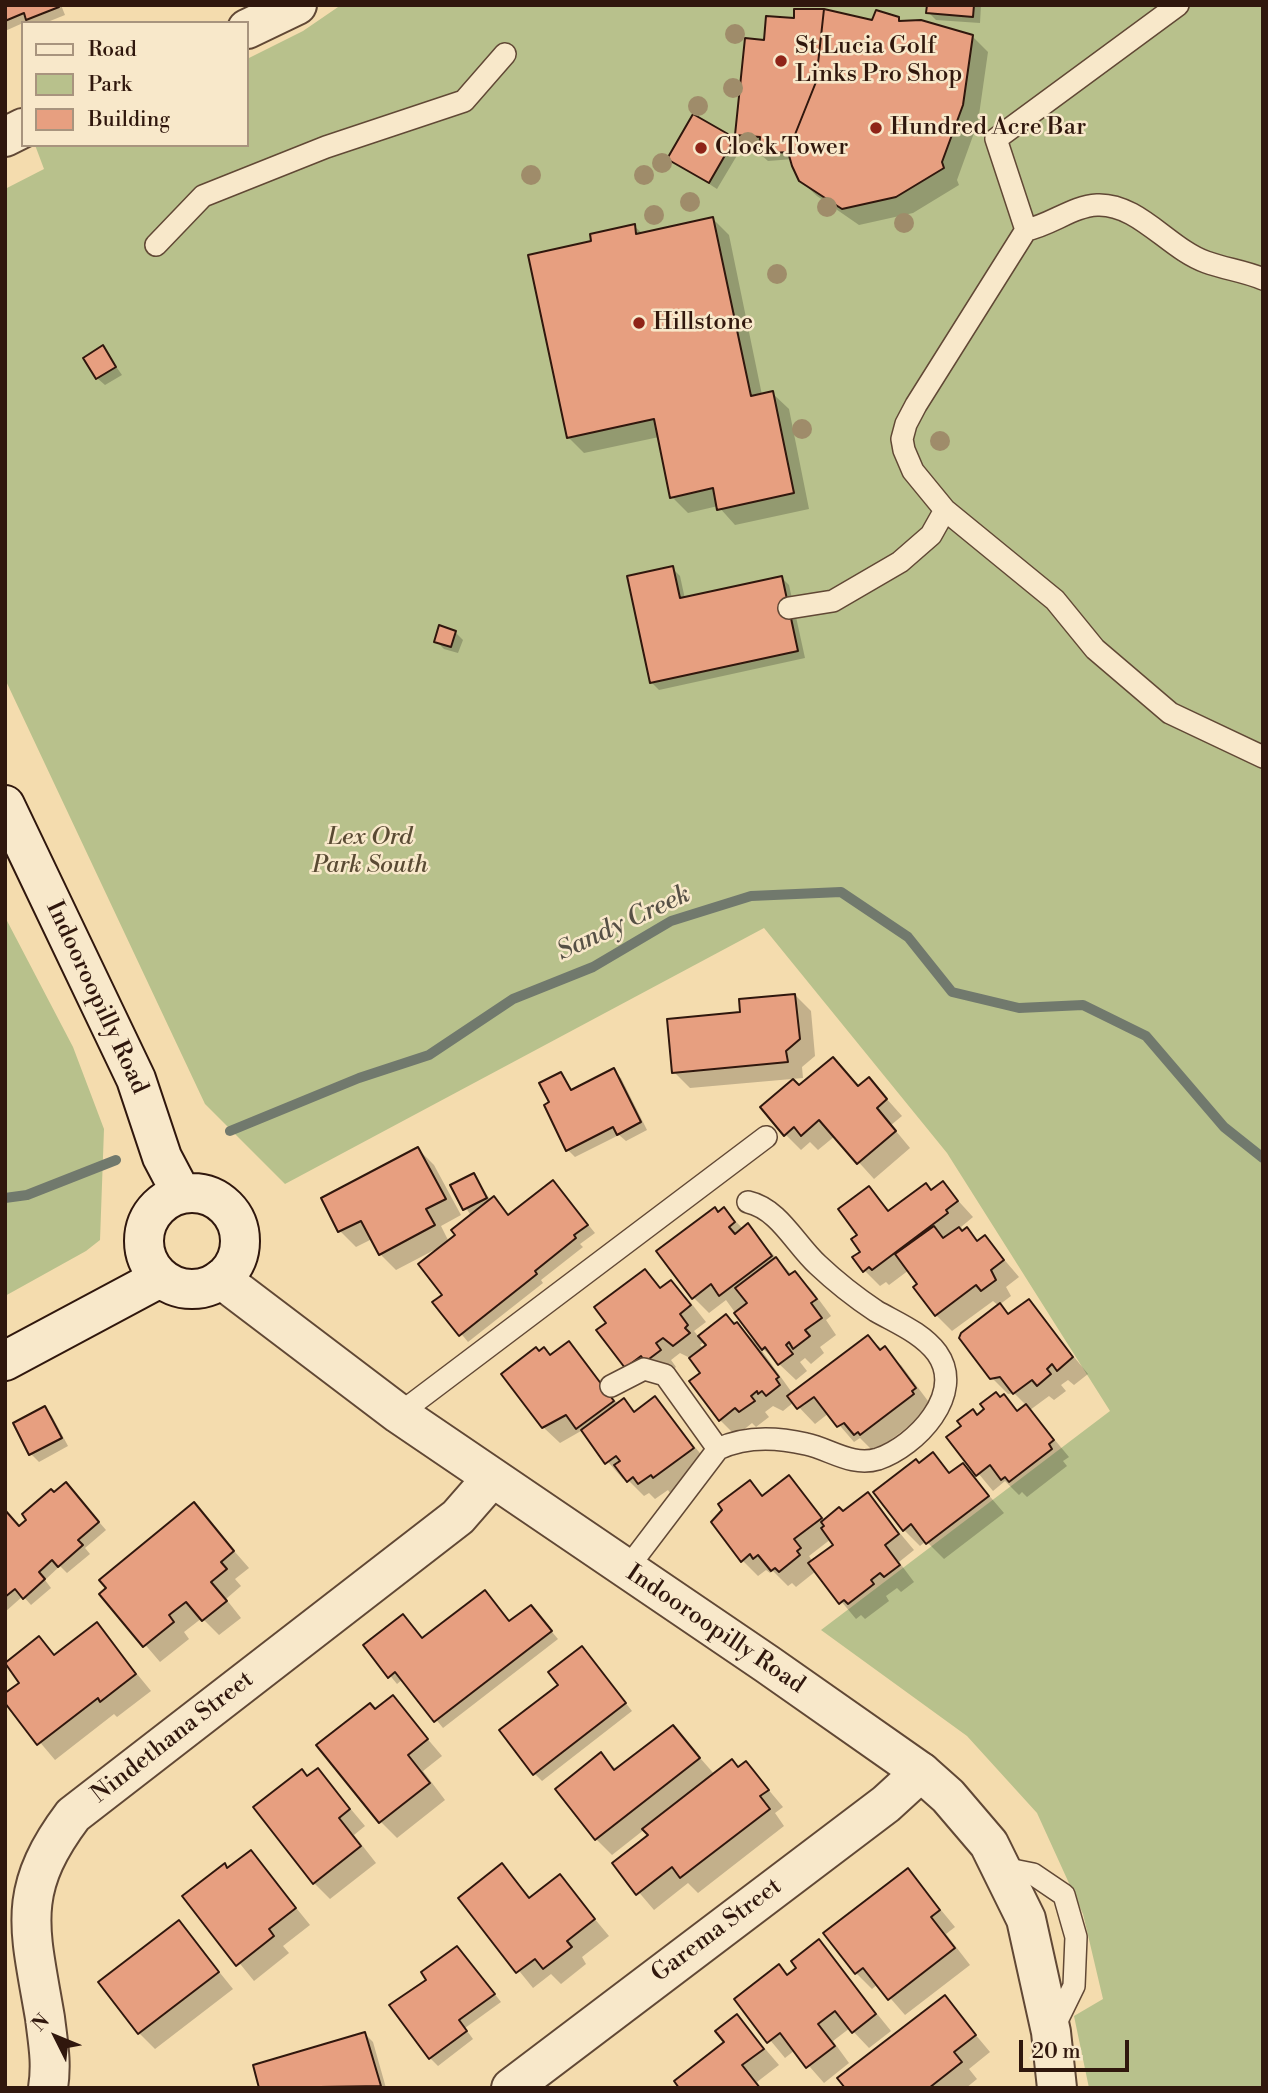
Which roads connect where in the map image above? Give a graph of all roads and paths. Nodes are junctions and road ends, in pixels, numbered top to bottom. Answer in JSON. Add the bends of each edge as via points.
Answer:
{"nodes":[{"id":1,"x":296,"y":5,"type":"edge"},
{"id":2,"x":1178,"y":5,"type":"edge"},
{"id":3,"x":248,"y":29,"type":"edge"},
{"id":4,"x":505,"y":54,"type":"dead end"},
{"id":5,"x":1026,"y":230,"type":"junction"},
{"id":6,"x":156,"y":245,"type":"dead end"},
{"id":7,"x":1263,"y":267,"type":"edge"},
{"id":8,"x":1240,"y":270,"type":"junction"},
{"id":9,"x":1263,"y":279,"type":"edge"},
{"id":10,"x":946,"y":510,"type":"junction"},
{"id":11,"x":789,"y":607,"type":"dead end"},
{"id":12,"x":1263,"y":757,"type":"edge"},
{"id":13,"x":5,"y":805,"type":"edge"},
{"id":14,"x":766,"y":1136,"type":"dead end"},
{"id":15,"x":181,"y":1194,"type":"junction"},
{"id":16,"x":748,"y":1202,"type":"dead end"},
{"id":17,"x":160,"y":1278,"type":"junction"},
{"id":18,"x":222,"y":1279,"type":"junction"},
{"id":19,"x":5,"y":1361,"type":"edge"},
{"id":20,"x":611,"y":1385,"type":"dead end"},
{"id":21,"x":399,"y":1413,"type":"junction"},
{"id":22,"x":718,"y":1449,"type":"junction"},
{"id":23,"x":492,"y":1478,"type":"junction"},
{"id":24,"x":626,"y":1570,"type":"junction"},
{"id":25,"x":921,"y":1772,"type":"junction"},
{"id":26,"x":48,"y":2088,"type":"edge"},
{"id":27,"x":511,"y":2088,"type":"edge"},
{"id":28,"x":1057,"y":2088,"type":"edge"}],
"edges":[{"from":1,"to":3,"type":"street"},
{"from":2,"to":5,"type":"lane","via":[[996,139]]},
{"from":4,"to":6,"type":"lane","via":[[464,101],[326,147],[203,196]]},
{"from":5,"to":8,"type":"lane","via":[[1082,207],[1110,205],[1205,262]]},
{"from":5,"to":10,"type":"lane","via":[[906,424],[902,439],[913,471]]},
{"from":7,"to":8,"type":"lane"},
{"from":8,"to":9,"type":"lane"},
{"from":10,"to":11,"type":"lane","via":[[931,535],[900,562],[833,601]]},
{"from":10,"to":12,"type":"lane","via":[[1055,600],[1095,649],[1170,713]]},
{"from":13,"to":15,"type":"street","name":"Indooroopilly Road","via":[[136,1080],[162,1157]]},
{"from":14,"to":21,"type":"lane"},
{"from":15,"to":17,"type":"street","via":[[155,1210],[147,1223],[145,1252]]},
{"from":15,"to":18,"type":"street","via":[[213,1197],[236,1220],[239,1252]]},
{"from":16,"to":22,"type":"lane","via":[[763,1206],[855,1297],[917,1334],[937,1354],[947,1376],[943,1401],[928,1422],[909,1441],[877,1459],[858,1461],[807,1444],[774,1440],[739,1439]]},
{"from":17,"to":18,"type":"street","via":[[197,1290]]},
{"from":17,"to":19,"type":"street"},
{"from":18,"to":21,"type":"street","name":"Indooroopilly Road"},
{"from":20,"to":22,"type":"lane","via":[[644,1370],[665,1375]]},
{"from":21,"to":23,"type":"street","name":"Indooroopilly Road"},
{"from":22,"to":24,"type":"lane"},
{"from":23,"to":24,"type":"street","name":"Indooroopilly Road"},
{"from":23,"to":26,"type":"street","name":"Nindethana Street","via":[[458,1517],[73,1815],[49,1847],[33,1887],[31,1937],[52,2066]]},
{"from":24,"to":25,"type":"street","name":"Indooroopilly Road"},
{"from":25,"to":27,"type":"street","name":"Garema Street","via":[[886,1804]]},
{"from":25,"to":28,"type":"street","name":"Indooroopilly Road","via":[[989,1844],[1026,1919],[1051,2032]]}]}
